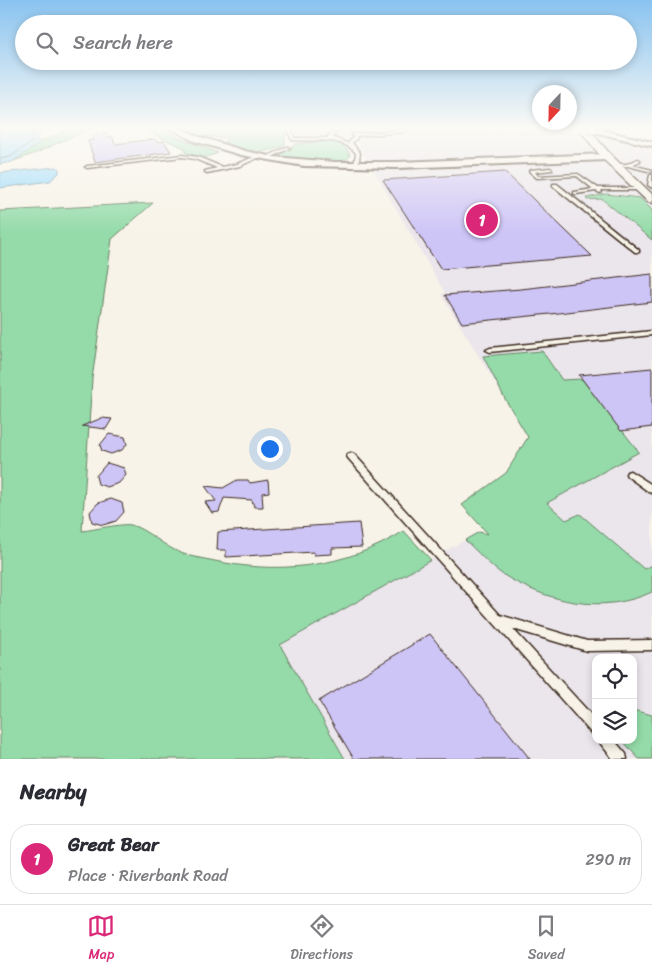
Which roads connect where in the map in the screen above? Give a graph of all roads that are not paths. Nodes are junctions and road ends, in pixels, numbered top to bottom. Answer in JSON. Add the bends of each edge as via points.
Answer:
{"nodes":[{"id":1,"x":127,"y":162,"type":"edge"},
{"id":2,"x":207,"y":162,"type":"edge"},
{"id":3,"x":246,"y":162,"type":"edge"},
{"id":4,"x":306,"y":162,"type":"edge"},
{"id":5,"x":357,"y":162,"type":"edge"},
{"id":6,"x":539,"y":162,"type":"edge"},
{"id":7,"x":613,"y":162,"type":"edge"},
{"id":8,"x":617,"y":162,"type":"edge"},
{"id":9,"x":633,"y":162,"type":"edge"},
{"id":10,"x":628,"y":165,"type":"junction"},
{"id":11,"x":356,"y":166,"type":"junction"},
{"id":12,"x":87,"y":167,"type":"dead end"},
{"id":13,"x":223,"y":169,"type":"junction"},
{"id":14,"x":550,"y":169,"type":"dead end"},
{"id":15,"x":652,"y":171,"type":"edge"},
{"id":16,"x":207,"y":172,"type":"dead end"},
{"id":17,"x":652,"y":176,"type":"edge"},
{"id":18,"x":555,"y":185,"type":"dead end"},
{"id":19,"x":646,"y":188,"type":"edge"},
{"id":20,"x":598,"y":191,"type":"junction"},
{"id":21,"x":566,"y":194,"type":"junction"},
{"id":22,"x":652,"y":200,"type":"edge"},
{"id":23,"x":636,"y":251,"type":"dead end"},
{"id":24,"x":652,"y":333,"type":"edge"},
{"id":25,"x":490,"y":350,"type":"dead end"},
{"id":26,"x":351,"y":456,"type":"dead end"},
{"id":27,"x":630,"y":474,"type":"dead end"},
{"id":28,"x":652,"y":490,"type":"edge"},
{"id":29,"x":497,"y":619,"type":"junction"},
{"id":30,"x":652,"y":645,"type":"edge"},
{"id":31,"x":592,"y":726,"type":"edge"},
{"id":32,"x":608,"y":744,"type":"edge"},
{"id":33,"x":621,"y":759,"type":"edge"}],
"edges":[{"from":1,"to":12,"type":"lane"},
{"from":2,"to":13,"type":"lane"},
{"from":3,"to":13,"type":"lane"},
{"from":4,"to":11,"type":"street"},
{"from":5,"to":11,"type":"lane"},
{"from":6,"to":11,"type":"street"},
{"from":7,"to":19,"type":"street"},
{"from":8,"to":10,"type":"lane"},
{"from":9,"to":10,"type":"lane"},
{"from":10,"to":15,"type":"lane"},
{"from":13,"to":16,"type":"lane"},
{"from":14,"to":20,"type":"lane","via":[[531,171],[538,177],[578,175]]},
{"from":17,"to":19,"type":"lane"},
{"from":18,"to":21,"type":"lane"},
{"from":19,"to":20,"type":"lane"},
{"from":19,"to":22,"type":"street"},
{"from":20,"to":21,"type":"lane"},
{"from":21,"to":23,"type":"lane"},
{"from":24,"to":25,"type":"lane"},
{"from":26,"to":29,"type":"lane"},
{"from":27,"to":28,"type":"lane"},
{"from":29,"to":30,"type":"lane","via":[[587,646]]},
{"from":29,"to":31,"type":"lane"},
{"from":32,"to":33,"type":"lane"}]}
